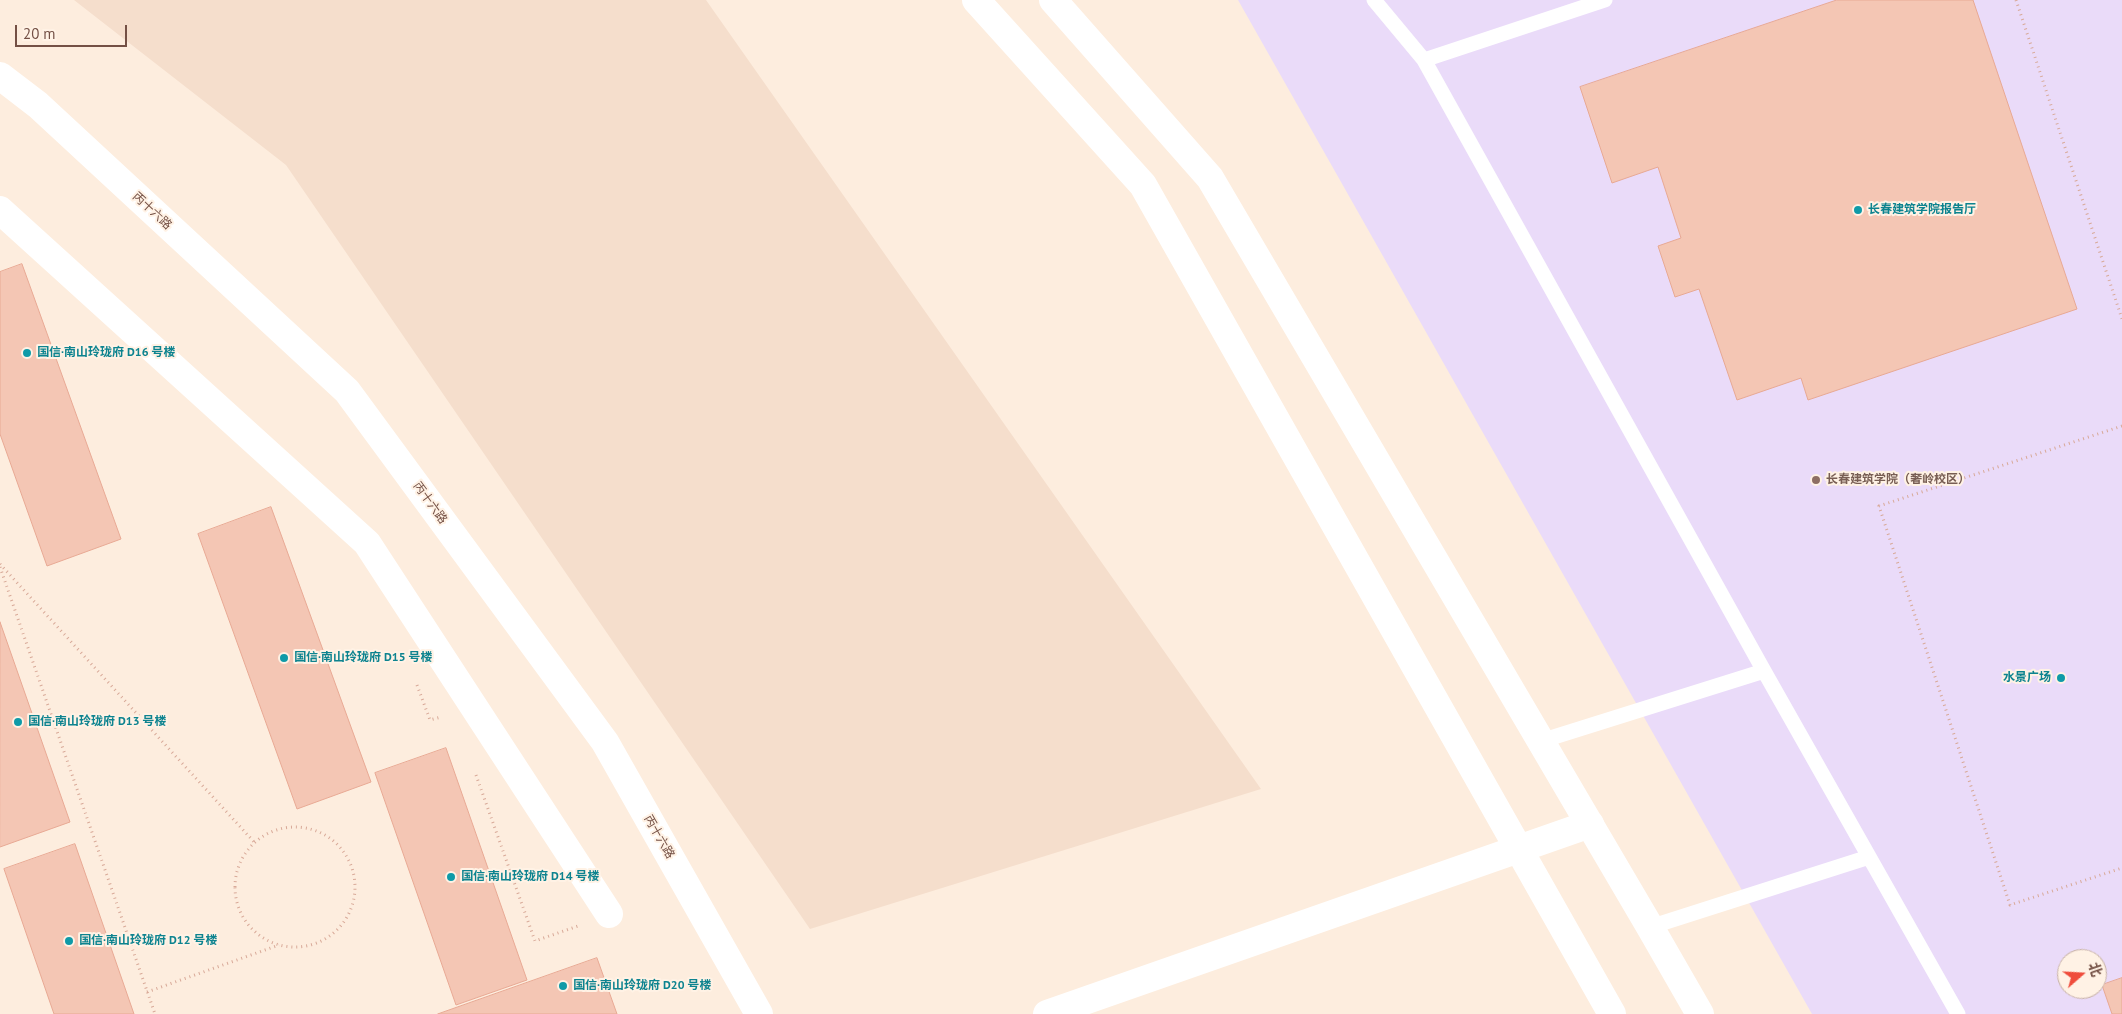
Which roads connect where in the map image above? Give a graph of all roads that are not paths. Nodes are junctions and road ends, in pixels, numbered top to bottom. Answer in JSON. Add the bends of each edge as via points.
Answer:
{"nodes":[{"id":1,"x":976,"y":0,"type":"edge"},
{"id":2,"x":1053,"y":0,"type":"edge"},
{"id":3,"x":1374,"y":0,"type":"edge"},
{"id":4,"x":1605,"y":0,"type":"edge"},
{"id":5,"x":1424,"y":60,"type":"junction"},
{"id":6,"x":0,"y":76,"type":"edge"},
{"id":7,"x":0,"y":210,"type":"edge"},
{"id":8,"x":1764,"y":671,"type":"junction"},
{"id":9,"x":1541,"y":741,"type":"junction"},
{"id":10,"x":1590,"y":824,"type":"junction"},
{"id":11,"x":1519,"y":849,"type":"junction"},
{"id":12,"x":1869,"y":857,"type":"junction"},
{"id":13,"x":609,"y":914,"type":"road end"},
{"id":14,"x":1650,"y":927,"type":"junction"},
{"id":15,"x":760,"y":1014,"type":"edge"},
{"id":16,"x":1047,"y":1014,"type":"edge"},
{"id":17,"x":1612,"y":1014,"type":"edge"},
{"id":18,"x":1700,"y":1014,"type":"edge"},
{"id":19,"x":1958,"y":1014,"type":"edge"}],
"edges":[{"from":1,"to":11,"type":"street","via":[[1143,185]]},
{"from":2,"to":9,"type":"street","via":[[1210,178]]},
{"from":3,"to":5,"type":"lane"},
{"from":4,"to":5,"type":"lane"},
{"from":5,"to":8,"type":"lane"},
{"from":6,"to":15,"type":"street","name":"丙十六路","via":[[38,105],[347,391],[605,742]]},
{"from":7,"to":13,"type":"street","via":[[367,543]]},
{"from":8,"to":9,"type":"lane"},
{"from":8,"to":12,"type":"lane"},
{"from":9,"to":10,"type":"street"},
{"from":10,"to":11,"type":"street"},
{"from":10,"to":14,"type":"street"},
{"from":11,"to":16,"type":"street"},
{"from":11,"to":17,"type":"street"},
{"from":12,"to":14,"type":"lane"},
{"from":12,"to":19,"type":"lane"},
{"from":14,"to":18,"type":"street"}]}
